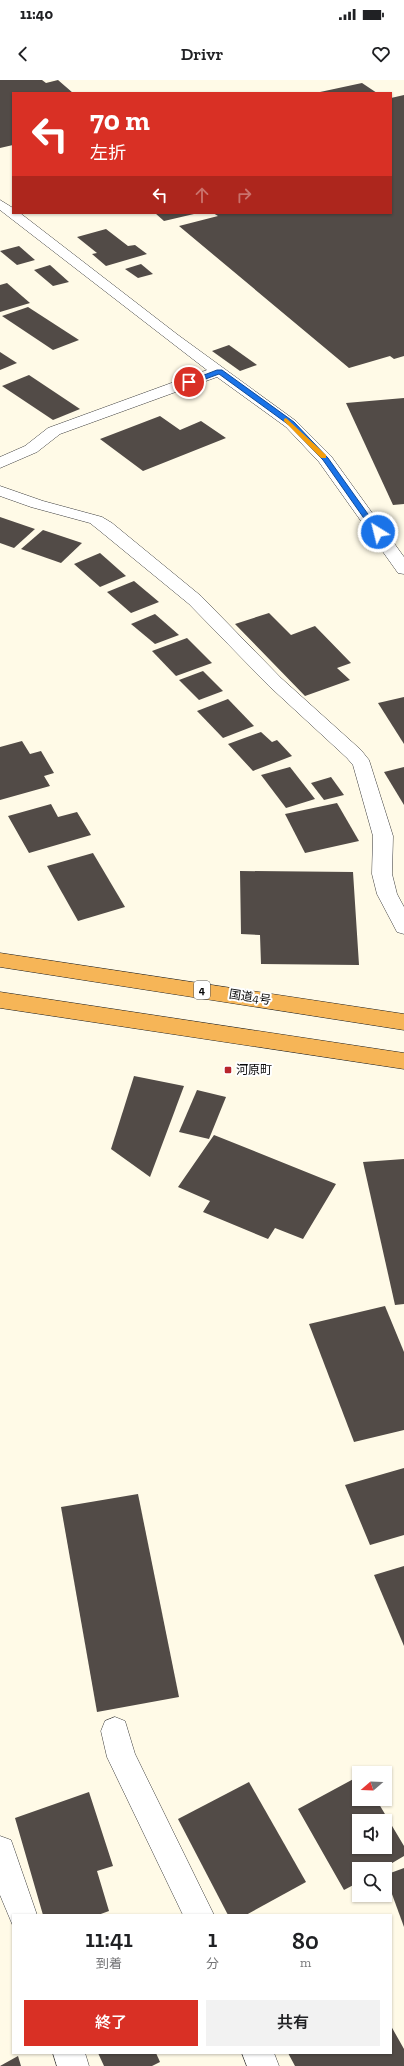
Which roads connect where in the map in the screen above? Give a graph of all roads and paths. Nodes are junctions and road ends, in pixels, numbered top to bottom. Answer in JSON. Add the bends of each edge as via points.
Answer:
{"nodes":[{"id":1,"x":0,"y":204,"type":"edge"},
{"id":2,"x":12,"y":213,"type":"edge"},
{"id":3,"x":13,"y":214,"type":"edge"},
{"id":4,"x":219,"y":371,"type":"junction"},
{"id":5,"x":0,"y":462,"type":"edge"},
{"id":6,"x":0,"y":491,"type":"edge"},
{"id":7,"x":404,"y":569,"type":"edge"},
{"id":8,"x":404,"y":927,"type":"edge"},
{"id":9,"x":0,"y":960,"type":"edge"},
{"id":10,"x":0,"y":1000,"type":"edge"},
{"id":11,"x":404,"y":1022,"type":"edge"},
{"id":12,"x":404,"y":1061,"type":"edge"},
{"id":13,"x":114,"y":1731,"type":"dead end"},
{"id":14,"x":0,"y":1851,"type":"edge"},
{"id":15,"x":22,"y":1914,"type":"edge"},
{"id":16,"x":199,"y":1914,"type":"edge"},
{"id":17,"x":69,"y":2054,"type":"edge"},
{"id":18,"x":258,"y":2054,"type":"edge"},
{"id":19,"x":73,"y":2066,"type":"edge"},
{"id":20,"x":263,"y":2066,"type":"edge"}],
"edges":[{"from":1,"to":2,"type":"street"},
{"from":3,"to":4,"type":"street"},
{"from":4,"to":5,"type":"street","via":[[54,432],[31,449]]},
{"from":4,"to":7,"type":"street","via":[[306,438],[325,459]]},
{"from":6,"to":8,"type":"street","via":[[96,520],[106,527],[194,600],[275,682],[354,754],[362,764],[383,836],[382,874],[387,894]]},
{"from":9,"to":11,"type":"highway","name":"国道4号","number":"4"},
{"from":10,"to":12,"type":"highway"},
{"from":13,"to":16,"type":"street","via":[[121,1757]]},
{"from":14,"to":15,"type":"street"},
{"from":17,"to":19,"type":"street"},
{"from":18,"to":20,"type":"street"}]}
